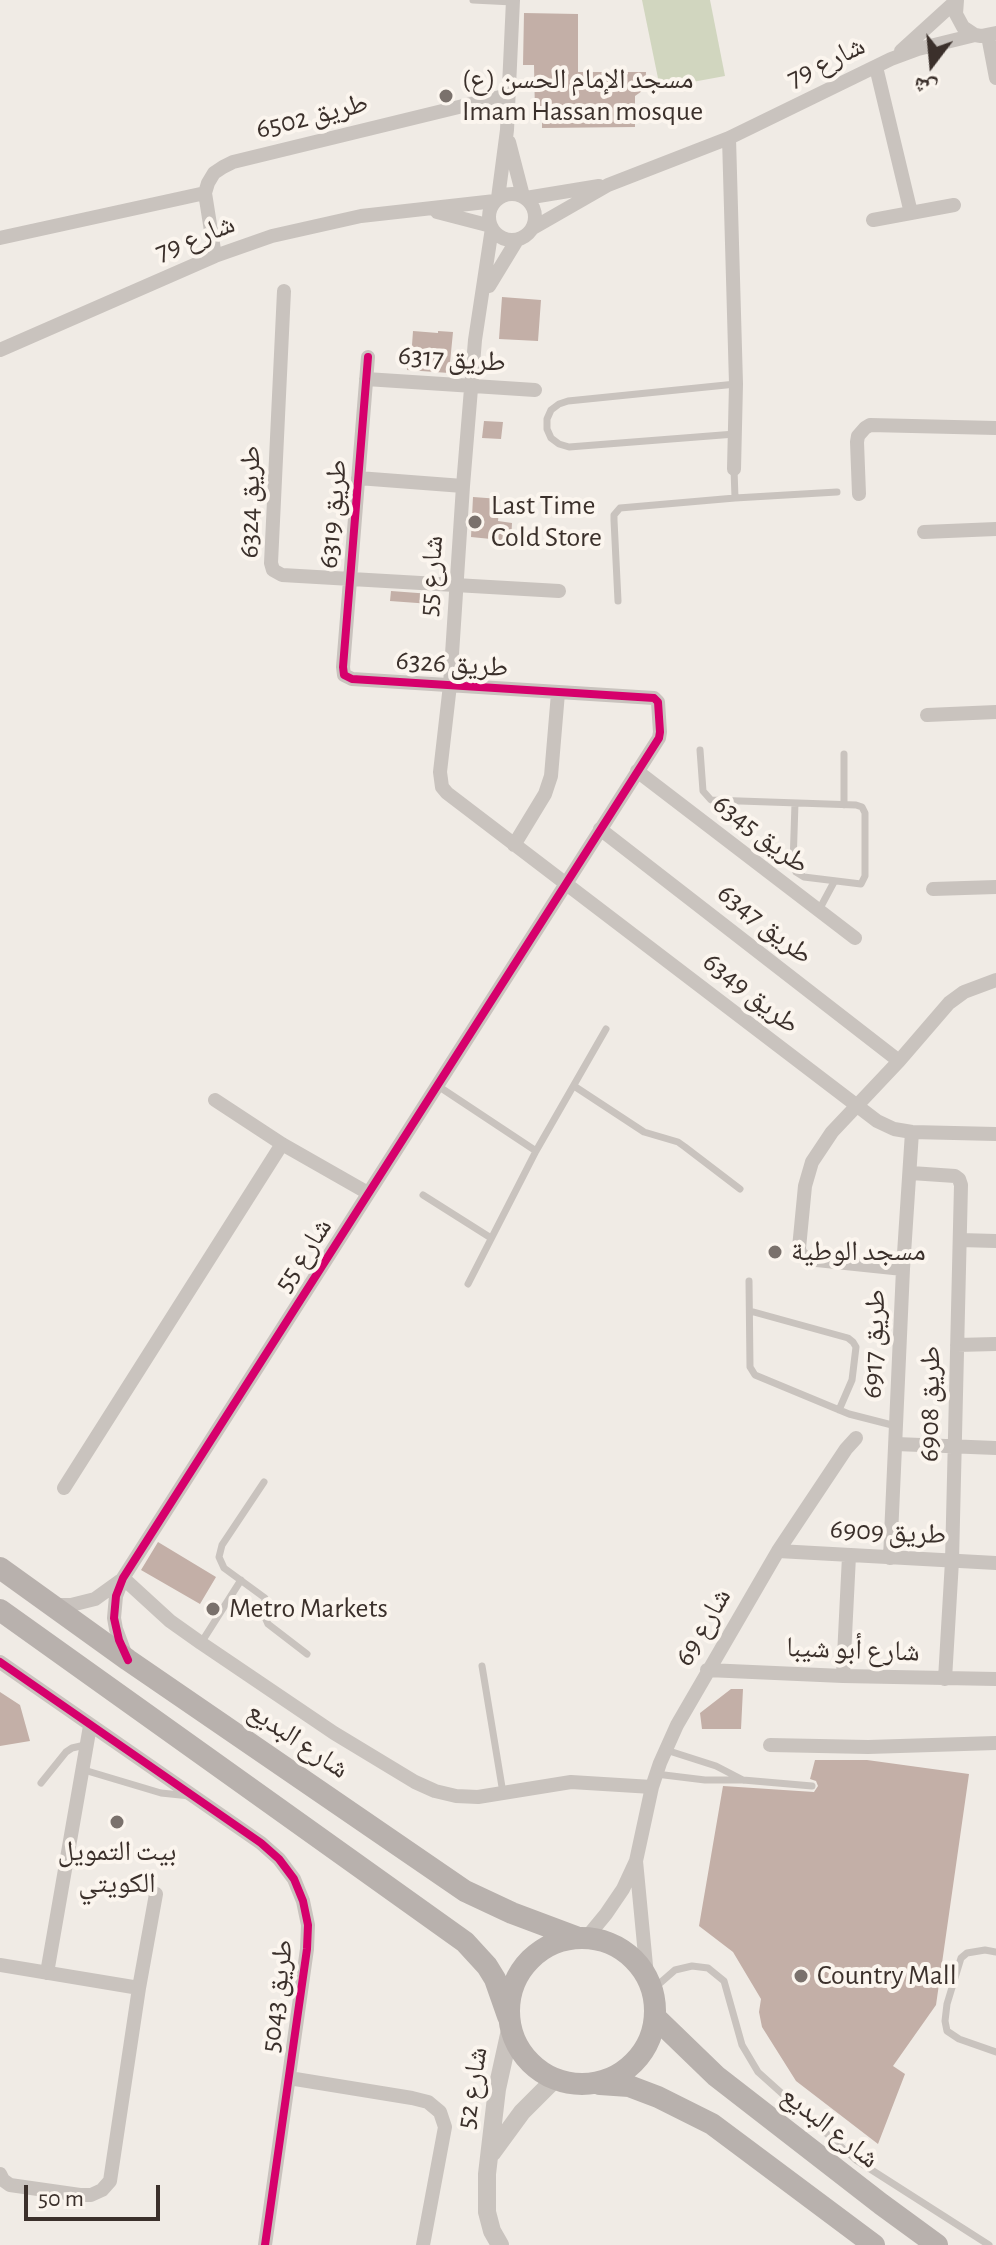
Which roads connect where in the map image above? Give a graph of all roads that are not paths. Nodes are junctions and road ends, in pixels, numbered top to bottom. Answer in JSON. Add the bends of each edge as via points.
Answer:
{"nodes":[{"id":1,"x":473,"y":0,"type":"edge"},
{"id":2,"x":957,"y":0,"type":"edge"},
{"id":3,"x":513,"y":1,"type":"edge"},
{"id":4,"x":986,"y":35,"type":"edge"},
{"id":5,"x":891,"y":59,"type":"junction"},
{"id":6,"x":876,"y":67,"type":"junction"},
{"id":7,"x":996,"y":78,"type":"edge"},
{"id":8,"x":508,"y":95,"type":"junction"},
{"id":9,"x":507,"y":130,"type":"junction"},
{"id":10,"x":729,"y":138,"type":"junction"},
{"id":11,"x":608,"y":185,"type":"junction"},
{"id":12,"x":205,"y":193,"type":"junction"},
{"id":13,"x":525,"y":197,"type":"junction"},
{"id":14,"x":496,"y":200,"type":"junction"},
{"id":15,"x":954,"y":205,"type":"dead end"},
{"id":16,"x":421,"y":210,"type":"junction"},
{"id":17,"x":911,"y":213,"type":"junction"},
{"id":18,"x":873,"y":220,"type":"dead end"},
{"id":19,"x":492,"y":227,"type":"junction"},
{"id":20,"x":533,"y":228,"type":"junction"},
{"id":21,"x":0,"y":238,"type":"edge"},
{"id":22,"x":517,"y":240,"type":"junction"},
{"id":23,"x":215,"y":256,"type":"junction"},
{"id":24,"x":284,"y":291,"type":"dead end"},
{"id":25,"x":481,"y":300,"type":"junction"},
{"id":26,"x":0,"y":350,"type":"edge"},
{"id":27,"x":368,"y":357,"type":"dead end"},
{"id":28,"x":366,"y":379,"type":"junction"},
{"id":29,"x":736,"y":384,"type":"junction"},
{"id":30,"x":472,"y":386,"type":"junction"},
{"id":31,"x":535,"y":390,"type":"dead end"},
{"id":32,"x":996,"y":428,"type":"edge"},
{"id":33,"x":735,"y":434,"type":"junction"},
{"id":34,"x":734,"y":469,"type":"joint"},
{"id":35,"x":358,"y":478,"type":"junction"},
{"id":36,"x":463,"y":486,"type":"junction"},
{"id":37,"x":837,"y":492,"type":"dead end"},
{"id":38,"x":859,"y":494,"type":"dead end"},
{"id":39,"x":735,"y":498,"type":"junction"},
{"id":40,"x":996,"y":529,"type":"edge"},
{"id":41,"x":924,"y":532,"type":"dead end"},
{"id":42,"x":350,"y":580,"type":"junction"},
{"id":43,"x":456,"y":586,"type":"junction"},
{"id":44,"x":559,"y":591,"type":"dead end"},
{"id":45,"x":618,"y":601,"type":"dead end"},
{"id":46,"x":344,"y":675,"type":"joint"},
{"id":47,"x":450,"y":685,"type":"junction"},
{"id":48,"x":558,"y":693,"type":"junction"},
{"id":49,"x":996,"y":712,"type":"edge"},
{"id":50,"x":927,"y":715,"type":"dead end"},
{"id":51,"x":700,"y":750,"type":"dead end"},
{"id":52,"x":844,"y":754,"type":"dead end"},
{"id":53,"x":637,"y":771,"type":"junction"},
{"id":54,"x":795,"y":803,"type":"junction"},
{"id":55,"x":844,"y":805,"type":"junction"},
{"id":56,"x":600,"y":829,"type":"junction"},
{"id":57,"x":514,"y":845,"type":"junction"},
{"id":58,"x":834,"y":882,"type":"junction"},
{"id":59,"x":565,"y":883,"type":"junction"},
{"id":60,"x":996,"y":887,"type":"edge"},
{"id":61,"x":933,"y":889,"type":"dead end"},
{"id":62,"x":819,"y":910,"type":"junction"},
{"id":63,"x":855,"y":938,"type":"dead end"},
{"id":64,"x":996,"y":980,"type":"edge"},
{"id":65,"x":606,"y":1029,"type":"dead end"},
{"id":66,"x":899,"y":1061,"type":"junction"},
{"id":67,"x":437,"y":1085,"type":"junction"},
{"id":68,"x":574,"y":1086,"type":"junction"},
{"id":69,"x":215,"y":1100,"type":"dead end"},
{"id":70,"x":856,"y":1107,"type":"junction"},
{"id":71,"x":912,"y":1132,"type":"junction"},
{"id":72,"x":996,"y":1134,"type":"edge"},
{"id":73,"x":282,"y":1144,"type":"junction"},
{"id":74,"x":536,"y":1151,"type":"junction"},
{"id":75,"x":911,"y":1173,"type":"junction"},
{"id":76,"x":740,"y":1189,"type":"dead end"},
{"id":77,"x":368,"y":1193,"type":"junction"},
{"id":78,"x":423,"y":1195,"type":"dead end"},
{"id":79,"x":491,"y":1238,"type":"junction"},
{"id":80,"x":960,"y":1240,"type":"junction"},
{"id":81,"x":996,"y":1241,"type":"edge"},
{"id":82,"x":903,"y":1269,"type":"junction"},
{"id":83,"x":749,"y":1281,"type":"dead end"},
{"id":84,"x":468,"y":1284,"type":"dead end"},
{"id":85,"x":750,"y":1311,"type":"junction"},
{"id":86,"x":996,"y":1344,"type":"edge"},
{"id":87,"x":957,"y":1345,"type":"junction"},
{"id":88,"x":839,"y":1410,"type":"junction"},
{"id":89,"x":897,"y":1426,"type":"junction"},
{"id":90,"x":856,"y":1438,"type":"dead end"},
{"id":91,"x":896,"y":1444,"type":"junction"},
{"id":92,"x":955,"y":1447,"type":"junction"},
{"id":93,"x":996,"y":1448,"type":"edge"},
{"id":94,"x":264,"y":1482,"type":"dead end"},
{"id":95,"x":64,"y":1488,"type":"dead end"},
{"id":96,"x":778,"y":1551,"type":"junction"},
{"id":97,"x":849,"y":1556,"type":"junction"},
{"id":98,"x":890,"y":1558,"type":"junction"},
{"id":99,"x":952,"y":1561,"type":"junction"},
{"id":100,"x":996,"y":1563,"type":"edge"},
{"id":101,"x":0,"y":1568,"type":"edge"},
{"id":102,"x":123,"y":1578,"type":"junction"},
{"id":103,"x":241,"y":1580,"type":"junction"},
{"id":104,"x":52,"y":1605,"type":"junction"},
{"id":105,"x":0,"y":1610,"type":"edge"},
{"id":106,"x":201,"y":1643,"type":"junction"},
{"id":107,"x":307,"y":1654,"type":"dead end"},
{"id":108,"x":128,"y":1660,"type":"junction"},
{"id":109,"x":0,"y":1662,"type":"edge"},
{"id":110,"x":482,"y":1666,"type":"dead end"},
{"id":111,"x":707,"y":1670,"type":"junction"},
{"id":112,"x":843,"y":1676,"type":"junction"},
{"id":113,"x":945,"y":1679,"type":"junction"},
{"id":114,"x":996,"y":1679,"type":"edge"},
{"id":115,"x":90,"y":1726,"type":"junction"},
{"id":116,"x":996,"y":1743,"type":"edge"},
{"id":117,"x":87,"y":1745,"type":"junction"},
{"id":118,"x":770,"y":1745,"type":"dead end"},
{"id":119,"x":666,"y":1750,"type":"junction"},
{"id":120,"x":84,"y":1770,"type":"junction"},
{"id":121,"x":654,"y":1780,"type":"junction"},
{"id":122,"x":743,"y":1780,"type":"junction"},
{"id":123,"x":41,"y":1783,"type":"dead end"},
{"id":124,"x":812,"y":1786,"type":"dead end"},
{"id":125,"x":503,"y":1793,"type":"junction"},
{"id":126,"x":193,"y":1796,"type":"junction"},
{"id":127,"x":636,"y":1861,"type":"junction"},
{"id":128,"x":156,"y":1894,"type":"dead end"},
{"id":129,"x":581,"y":1937,"type":"junction"},
{"id":130,"x":996,"y":1952,"type":"edge"},
{"id":131,"x":0,"y":1965,"type":"edge"},
{"id":132,"x":47,"y":1973,"type":"junction"},
{"id":133,"x":650,"y":1983,"type":"junction"},
{"id":134,"x":139,"y":1988,"type":"junction"},
{"id":135,"x":656,"y":2018,"type":"junction"},
{"id":136,"x":509,"y":2023,"type":"junction"},
{"id":137,"x":996,"y":2052,"type":"edge"},
{"id":138,"x":289,"y":2078,"type":"junction"},
{"id":139,"x":555,"y":2079,"type":"junction"},
{"id":140,"x":595,"y":2083,"type":"junction"},
{"id":141,"x":490,"y":2155,"type":"junction"},
{"id":142,"x":0,"y":2174,"type":"edge"},
{"id":143,"x":265,"y":2245,"type":"edge"},
{"id":144,"x":423,"y":2245,"type":"edge"},
{"id":145,"x":500,"y":2245,"type":"edge"},
{"id":146,"x":874,"y":2245,"type":"edge"},
{"id":147,"x":937,"y":2245,"type":"edge"},
{"id":148,"x":989,"y":2245,"type":"edge"}],
"edges":[{"from":1,"to":3,"type":"lane"},
{"from":2,"to":4,"type":"street","via":[[956,14],[963,27]]},
{"from":2,"to":5,"type":"street","name":"شارع 79"},
{"from":3,"to":8,"type":"street"},
{"from":4,"to":5,"type":"street","name":"شارع 79"},
{"from":4,"to":7,"type":"street"},
{"from":5,"to":6,"type":"street","name":"شارع 79"},
{"from":6,"to":10,"type":"street","name":"شارع 79"},
{"from":6,"to":17,"type":"street"},
{"from":8,"to":9,"type":"street"},
{"from":8,"to":12,"type":"street","name":"طريق 6502","via":[[233,162],[214,173]]},
{"from":9,"to":13,"type":"street"},
{"from":9,"to":14,"type":"street"},
{"from":10,"to":11,"type":"street","name":"شارع 79"},
{"from":10,"to":29,"type":"street"},
{"from":11,"to":13,"type":"street","name":"شارع 79"},
{"from":11,"to":20,"type":"street","name":"شارع 79"},
{"from":12,"to":21,"type":"street"},
{"from":12,"to":23,"type":"street"},
{"from":13,"to":14,"type":"street","via":[[515,194]]},
{"from":13,"to":20,"type":"street","via":[[535,212]]},
{"from":14,"to":16,"type":"street","name":"شارع 79"},
{"from":14,"to":19,"type":"street","via":[[490,209]]},
{"from":15,"to":17,"type":"street"},
{"from":16,"to":19,"type":"street","name":"شارع 79"},
{"from":16,"to":23,"type":"street","name":"شارع 79","via":[[301,228]]},
{"from":17,"to":18,"type":"street"},
{"from":19,"to":22,"type":"street","via":[[498,235]]},
{"from":19,"to":25,"type":"street","name":"شارع 55"},
{"from":20,"to":22,"type":"street"},
{"from":22,"to":25,"type":"street","name":"شارع 55"},
{"from":23,"to":26,"type":"street","name":"شارع 79"},
{"from":24,"to":42,"type":"street","name":"طريق 6324","via":[[271,567],[282,575]]},
{"from":25,"to":30,"type":"street","name":"شارع 55"},
{"from":27,"to":28,"type":"street","name":"طريق 6319"},
{"from":28,"to":30,"type":"street","name":"طريق 6317"},
{"from":28,"to":35,"type":"street","name":"طريق 6319"},
{"from":29,"to":33,"type":"street"},
{"from":29,"to":33,"type":"lane","via":[[568,401],[551,410],[547,419],[551,438],[569,447]]},
{"from":30,"to":31,"type":"street","name":"طريق 6317"},
{"from":30,"to":36,"type":"street","name":"شارع 55"},
{"from":32,"to":38,"type":"street","via":[[870,425],[857,442]]},
{"from":33,"to":34,"type":"street"},
{"from":34,"to":39,"type":"lane"},
{"from":35,"to":36,"type":"street"},
{"from":35,"to":42,"type":"street","name":"طريق 6319"},
{"from":36,"to":43,"type":"street","name":"شارع 55"},
{"from":37,"to":39,"type":"lane"},
{"from":39,"to":45,"type":"lane","via":[[617,510]]},
{"from":40,"to":41,"type":"street"},
{"from":42,"to":43,"type":"street","name":"طريق 6324"},
{"from":42,"to":46,"type":"street","name":"طريق 6319"},
{"from":43,"to":44,"type":"street","name":"طريق 6324"},
{"from":43,"to":47,"type":"street","name":"شارع 55"},
{"from":46,"to":47,"type":"street","name":"طريق 6326"},
{"from":47,"to":48,"type":"street","name":"طريق 6326"},
{"from":47,"to":57,"type":"street","name":"شارع 55","via":[[442,787]]},
{"from":48,"to":53,"type":"street","name":"طريق 6326","via":[[658,700],[660,732]]},
{"from":48,"to":57,"type":"street","via":[[551,776]]},
{"from":49,"to":50,"type":"street"},
{"from":51,"to":54,"type":"lane","via":[[708,798]]},
{"from":52,"to":55,"type":"lane"},
{"from":53,"to":56,"type":"street"},
{"from":53,"to":62,"type":"street","name":"طريق 6345"},
{"from":54,"to":55,"type":"lane"},
{"from":54,"to":58,"type":"lane","via":[[794,869],[804,877]]},
{"from":55,"to":58,"type":"lane","via":[[864,810],[865,876],[856,885]]},
{"from":56,"to":59,"type":"street"},
{"from":56,"to":66,"type":"street","name":"طريق 6347"},
{"from":57,"to":59,"type":"street","name":"شارع 55"},
{"from":58,"to":62,"type":"lane"},
{"from":59,"to":67,"type":"street","name":"شارع 55"},
{"from":59,"to":70,"type":"street","name":"طريق 6349"},
{"from":60,"to":61,"type":"street"},
{"from":62,"to":63,"type":"street","name":"طريق 6345"},
{"from":64,"to":66,"type":"street","via":[[949,1003]]},
{"from":65,"to":68,"type":"lane"},
{"from":66,"to":70,"type":"street"},
{"from":67,"to":74,"type":"lane"},
{"from":67,"to":77,"type":"street","name":"شارع 55"},
{"from":68,"to":74,"type":"lane"},
{"from":68,"to":76,"type":"lane","via":[[644,1132],[678,1142]]},
{"from":69,"to":73,"type":"street"},
{"from":70,"to":71,"type":"street","name":"طريق 6349","via":[[894,1129]]},
{"from":70,"to":82,"type":"street","via":[[812,1162],[800,1253],[807,1259]]},
{"from":71,"to":72,"type":"street","name":"طريق 6349"},
{"from":71,"to":75,"type":"street","name":"طريق 6917"},
{"from":73,"to":77,"type":"street"},
{"from":73,"to":95,"type":"street"},
{"from":74,"to":79,"type":"lane"},
{"from":75,"to":80,"type":"street","name":"طريق 6908","via":[[959,1179]]},
{"from":75,"to":82,"type":"street","name":"طريق 6917"},
{"from":77,"to":102,"type":"street","name":"شارع 55"},
{"from":78,"to":79,"type":"lane"},
{"from":79,"to":84,"type":"lane"},
{"from":80,"to":81,"type":"street"},
{"from":80,"to":87,"type":"street","name":"طريق 6908"},
{"from":82,"to":89,"type":"street","name":"طريق 6917"},
{"from":83,"to":85,"type":"lane"},
{"from":85,"to":88,"type":"lane","via":[[750,1367],[755,1375]]},
{"from":85,"to":88,"type":"lane","via":[[853,1342],[852,1380]]},
{"from":86,"to":87,"type":"street"},
{"from":87,"to":92,"type":"street","name":"طريق 6908"},
{"from":88,"to":89,"type":"lane"},
{"from":89,"to":91,"type":"street","name":"طريق 6917"},
{"from":90,"to":96,"type":"street","name":"شارع 69"},
{"from":91,"to":92,"type":"street"},
{"from":91,"to":98,"type":"street","name":"طريق 6917"},
{"from":92,"to":93,"type":"street"},
{"from":92,"to":99,"type":"street","name":"طريق 6908"},
{"from":94,"to":103,"type":"lane","via":[[219,1551],[220,1563]]},
{"from":96,"to":97,"type":"street","name":"طريق 6909"},
{"from":96,"to":111,"type":"street","name":"شارع 69"},
{"from":97,"to":98,"type":"street","name":"طريق 6909"},
{"from":97,"to":112,"type":"street"},
{"from":98,"to":99,"type":"street","name":"طريق 6909"},
{"from":99,"to":100,"type":"street","name":"طريق 6909"},
{"from":99,"to":113,"type":"street","name":"طريق 6908"},
{"from":101,"to":104,"type":"main road","name":"شارع البديع"},
{"from":102,"to":104,"type":"street","name":"شارع 55","via":[[95,1599]]},
{"from":102,"to":106,"type":"street"},
{"from":102,"to":108,"type":"street","name":"شارع 55","via":[[114,1618]]},
{"from":103,"to":106,"type":"lane"},
{"from":103,"to":107,"type":"lane","via":[[265,1598],[268,1624]]},
{"from":104,"to":108,"type":"main road","name":"شارع البديع"},
{"from":105,"to":136,"type":"main road","via":[[465,1942],[495,1979]]},
{"from":106,"to":125,"type":"street","via":[[415,1782],[456,1796]]},
{"from":108,"to":129,"type":"main road","name":"شارع البديع","via":[[465,1891]]},
{"from":109,"to":115,"type":"street","name":"طريق 5043"},
{"from":110,"to":125,"type":"lane"},
{"from":111,"to":112,"type":"street","name":"شارع أبو شيبا"},
{"from":111,"to":119,"type":"street","name":"شارع 69"},
{"from":112,"to":113,"type":"street","name":"شارع أبو شيبا"},
{"from":113,"to":114,"type":"street","name":"شارع أبو شيبا"},
{"from":115,"to":117,"type":"street"},
{"from":115,"to":126,"type":"street","name":"طريق 5043"},
{"from":116,"to":118,"type":"street"},
{"from":117,"to":120,"type":"street"},
{"from":117,"to":123,"type":"lane","via":[[66,1752]]},
{"from":119,"to":121,"type":"street","name":"شارع 69"},
{"from":119,"to":122,"type":"lane","via":[[726,1769]]},
{"from":120,"to":126,"type":"lane","via":[[161,1793]]},
{"from":120,"to":132,"type":"street"},
{"from":121,"to":122,"type":"lane"},
{"from":121,"to":125,"type":"street","via":[[551,1783]]},
{"from":121,"to":127,"type":"street","name":"شارع 69"},
{"from":122,"to":124,"type":"lane"},
{"from":126,"to":138,"type":"street","name":"طريق 5043","via":[[279,1859],[303,1901],[307,1949]]},
{"from":127,"to":129,"type":"street","name":"شارع 69","via":[[623,1889]]},
{"from":127,"to":133,"type":"street","name":"شارع 69"},
{"from":128,"to":134,"type":"street"},
{"from":129,"to":133,"type":"main road","via":[[611,1943],[632,1956]]},
{"from":129,"to":136,"type":"main road","via":[[554,1942],[519,1971],[510,1993]]},
{"from":130,"to":137,"type":"lane","via":[[961,1958],[945,2021],[947,2031],[959,2039]]},
{"from":131,"to":132,"type":"street"},
{"from":132,"to":134,"type":"street"},
{"from":133,"to":135,"type":"main road"},
{"from":133,"to":148,"type":"lane","via":[[675,1970],[708,1968],[724,1981],[742,2045],[758,2072],[856,2160]]},
{"from":134,"to":142,"type":"street","via":[[110,2181],[102,2190],[80,2195],[10,2185]]},
{"from":135,"to":140,"type":"main road","via":[[650,2041],[637,2060],[618,2075]]},
{"from":135,"to":147,"type":"main road","name":"شارع البديع","via":[[716,2076]]},
{"from":136,"to":139,"type":"main road","via":[[527,2060]]},
{"from":136,"to":141,"type":"street","name":"شارع 52"},
{"from":138,"to":143,"type":"street","name":"طريق 5043"},
{"from":138,"to":144,"type":"street","name":"طريق 5043","via":[[420,2100],[440,2112],[445,2127]]},
{"from":139,"to":140,"type":"main road"},
{"from":139,"to":141,"type":"street","name":"شارع 52"},
{"from":140,"to":146,"type":"main road","via":[[629,2086],[712,2124]]},
{"from":141,"to":145,"type":"street","name":"شارع 52","via":[[487,2212]]}]}
